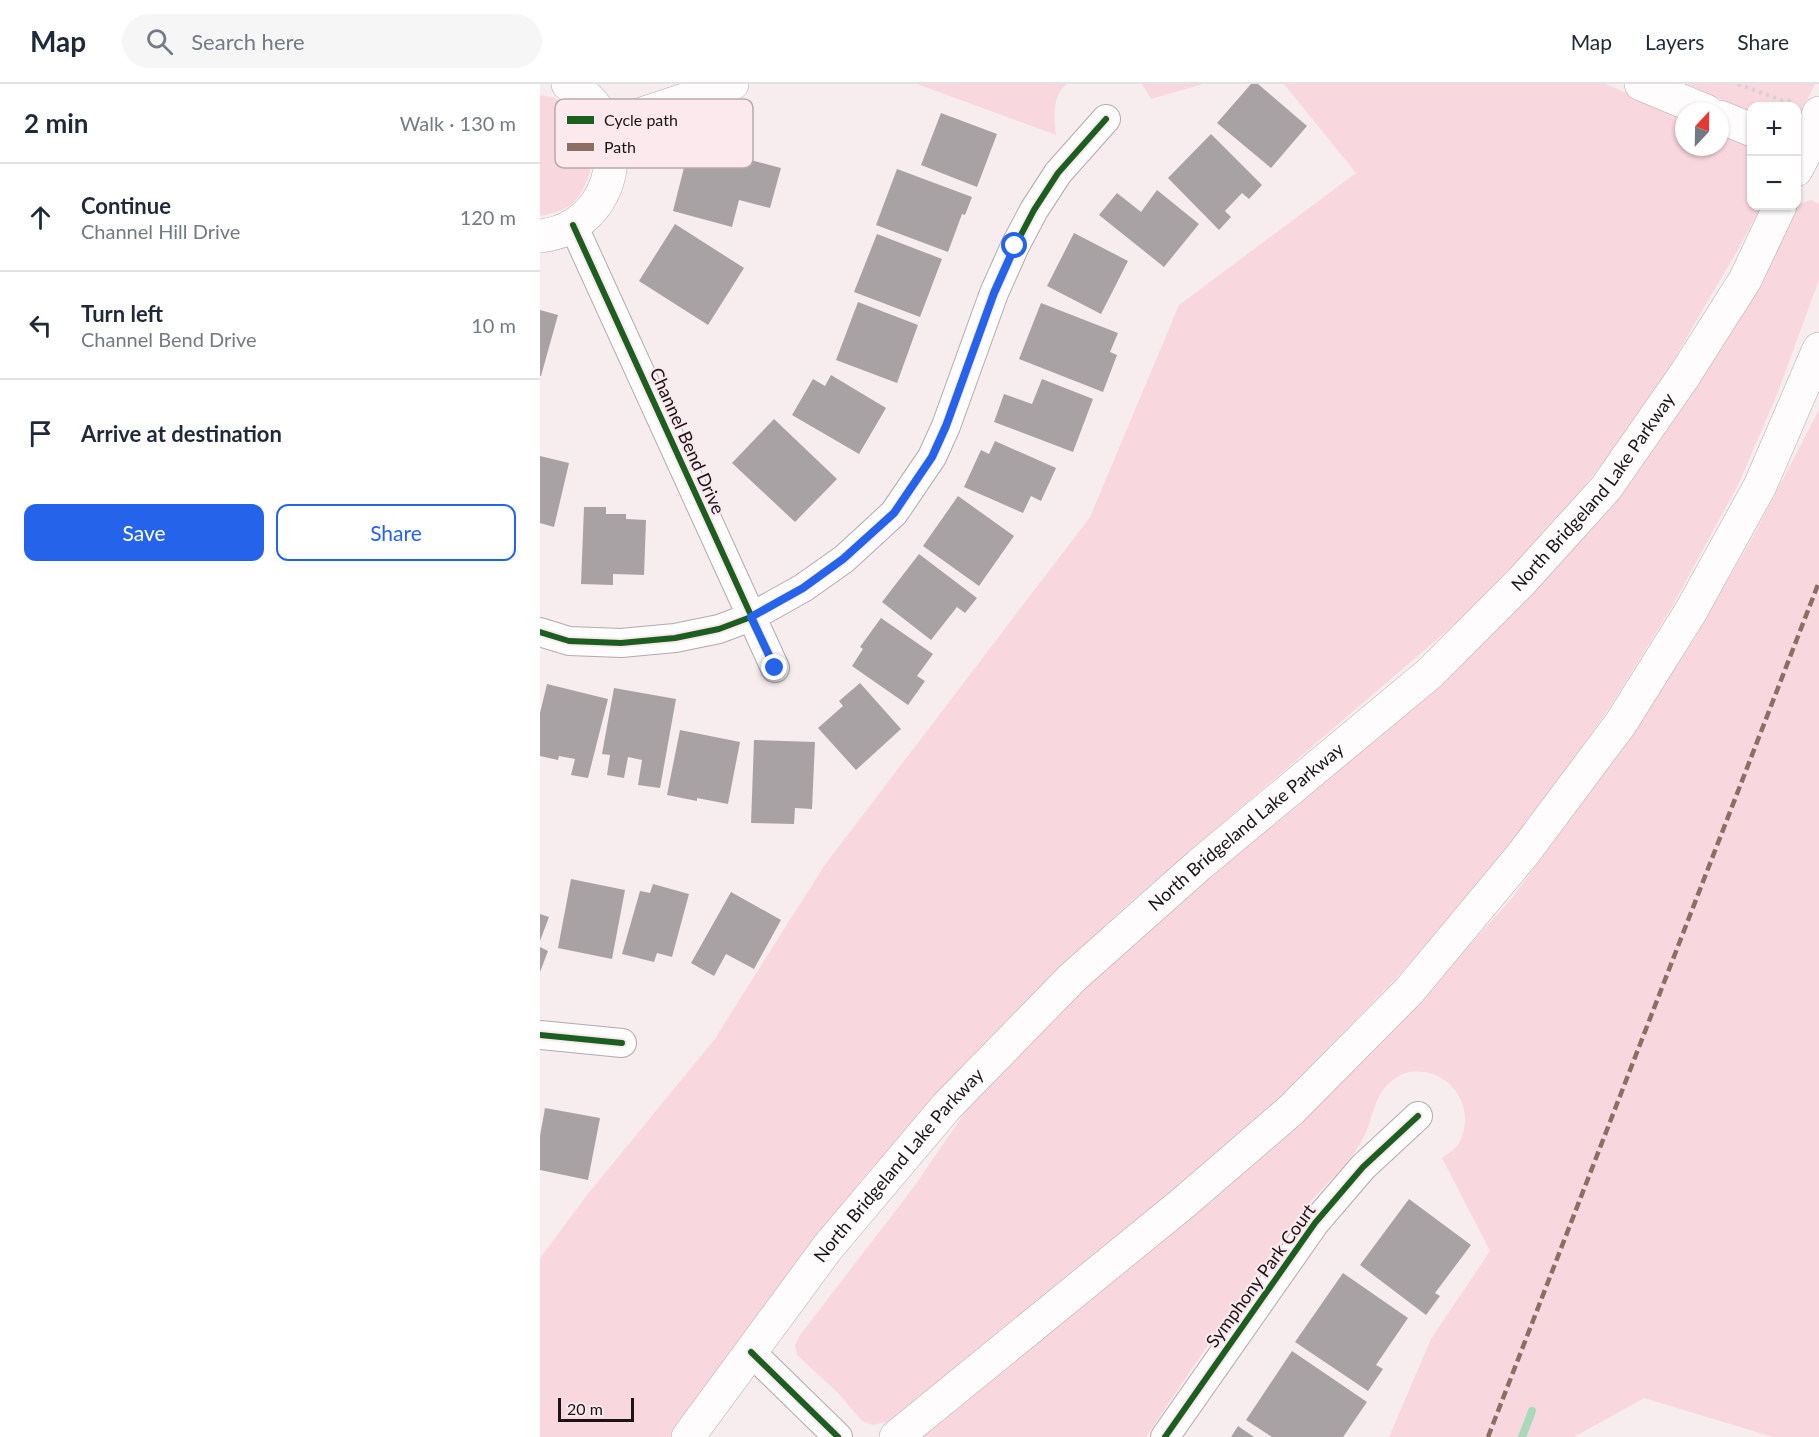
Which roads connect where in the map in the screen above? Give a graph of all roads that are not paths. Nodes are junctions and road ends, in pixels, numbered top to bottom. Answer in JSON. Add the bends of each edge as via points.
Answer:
{"nodes":[{"id":1,"x":568,"y":84,"type":"edge"},
{"id":2,"x":732,"y":84,"type":"edge"},
{"id":3,"x":1641,"y":84,"type":"edge"},
{"id":4,"x":588,"y":99,"type":"edge"},
{"id":5,"x":687,"y":99,"type":"edge"},
{"id":6,"x":1684,"y":102,"type":"edge"},
{"id":7,"x":1809,"y":107,"type":"edge"},
{"id":8,"x":1106,"y":119,"type":"dead end"},
{"id":9,"x":1729,"y":121,"type":"edge"},
{"id":10,"x":1747,"y":128,"type":"edge"},
{"id":11,"x":1804,"y":158,"type":"edge"},
{"id":12,"x":610,"y":168,"type":"edge"},
{"id":13,"x":1778,"y":210,"type":"edge"},
{"id":14,"x":573,"y":225,"type":"junction"},
{"id":15,"x":540,"y":236,"type":"edge"},
{"id":16,"x":1819,"y":349,"type":"edge"},
{"id":17,"x":751,"y":617,"type":"junction"},
{"id":18,"x":540,"y":632,"type":"edge"},
{"id":19,"x":775,"y":668,"type":"dead end"},
{"id":20,"x":540,"y":1035,"type":"edge"},
{"id":21,"x":622,"y":1043,"type":"dead end"},
{"id":22,"x":1418,"y":1116,"type":"dead end"},
{"id":23,"x":751,"y":1352,"type":"junction"},
{"id":24,"x":688,"y":1437,"type":"edge"},
{"id":25,"x":838,"y":1437,"type":"edge"},
{"id":26,"x":896,"y":1437,"type":"edge"},
{"id":27,"x":1165,"y":1437,"type":"edge"}],
"edges":[{"from":1,"to":4,"type":"main road"},
{"from":2,"to":5,"type":"main road"},
{"from":3,"to":6,"type":"main road"},
{"from":7,"to":11,"type":"main road"},
{"from":8,"to":17,"type":"street","via":[[1058,173],[1034,210],[994,293],[932,457],[894,513],[843,559],[803,588]]},
{"from":9,"to":10,"type":"main road"},
{"from":12,"to":14,"type":"main road","via":[[596,203]]},
{"from":13,"to":23,"type":"main road","name":"North Bridgeland Lake Parkway","via":[[1744,280],[1684,376],[1606,488],[1430,674],[1199,865],[1072,978],[947,1106],[828,1247]]},
{"from":14,"to":15,"type":"main road"},
{"from":14,"to":17,"type":"street","name":"Channel Bend Drive"},
{"from":16,"to":26,"type":"main road","via":[[1760,486],[1691,611],[1621,723],[1522,854],[1409,991],[1290,1111]]},
{"from":17,"to":18,"type":"street","via":[[719,629],[621,644],[569,641]]},
{"from":17,"to":19,"type":"street","name":"Channel Bend Drive"},
{"from":20,"to":21,"type":"street"},
{"from":22,"to":27,"type":"street","name":"Symphony Park Court","via":[[1363,1167],[1315,1223]]},
{"from":23,"to":24,"type":"main road","name":"North Bridgeland Lake Parkway"},
{"from":23,"to":25,"type":"street"}]}
